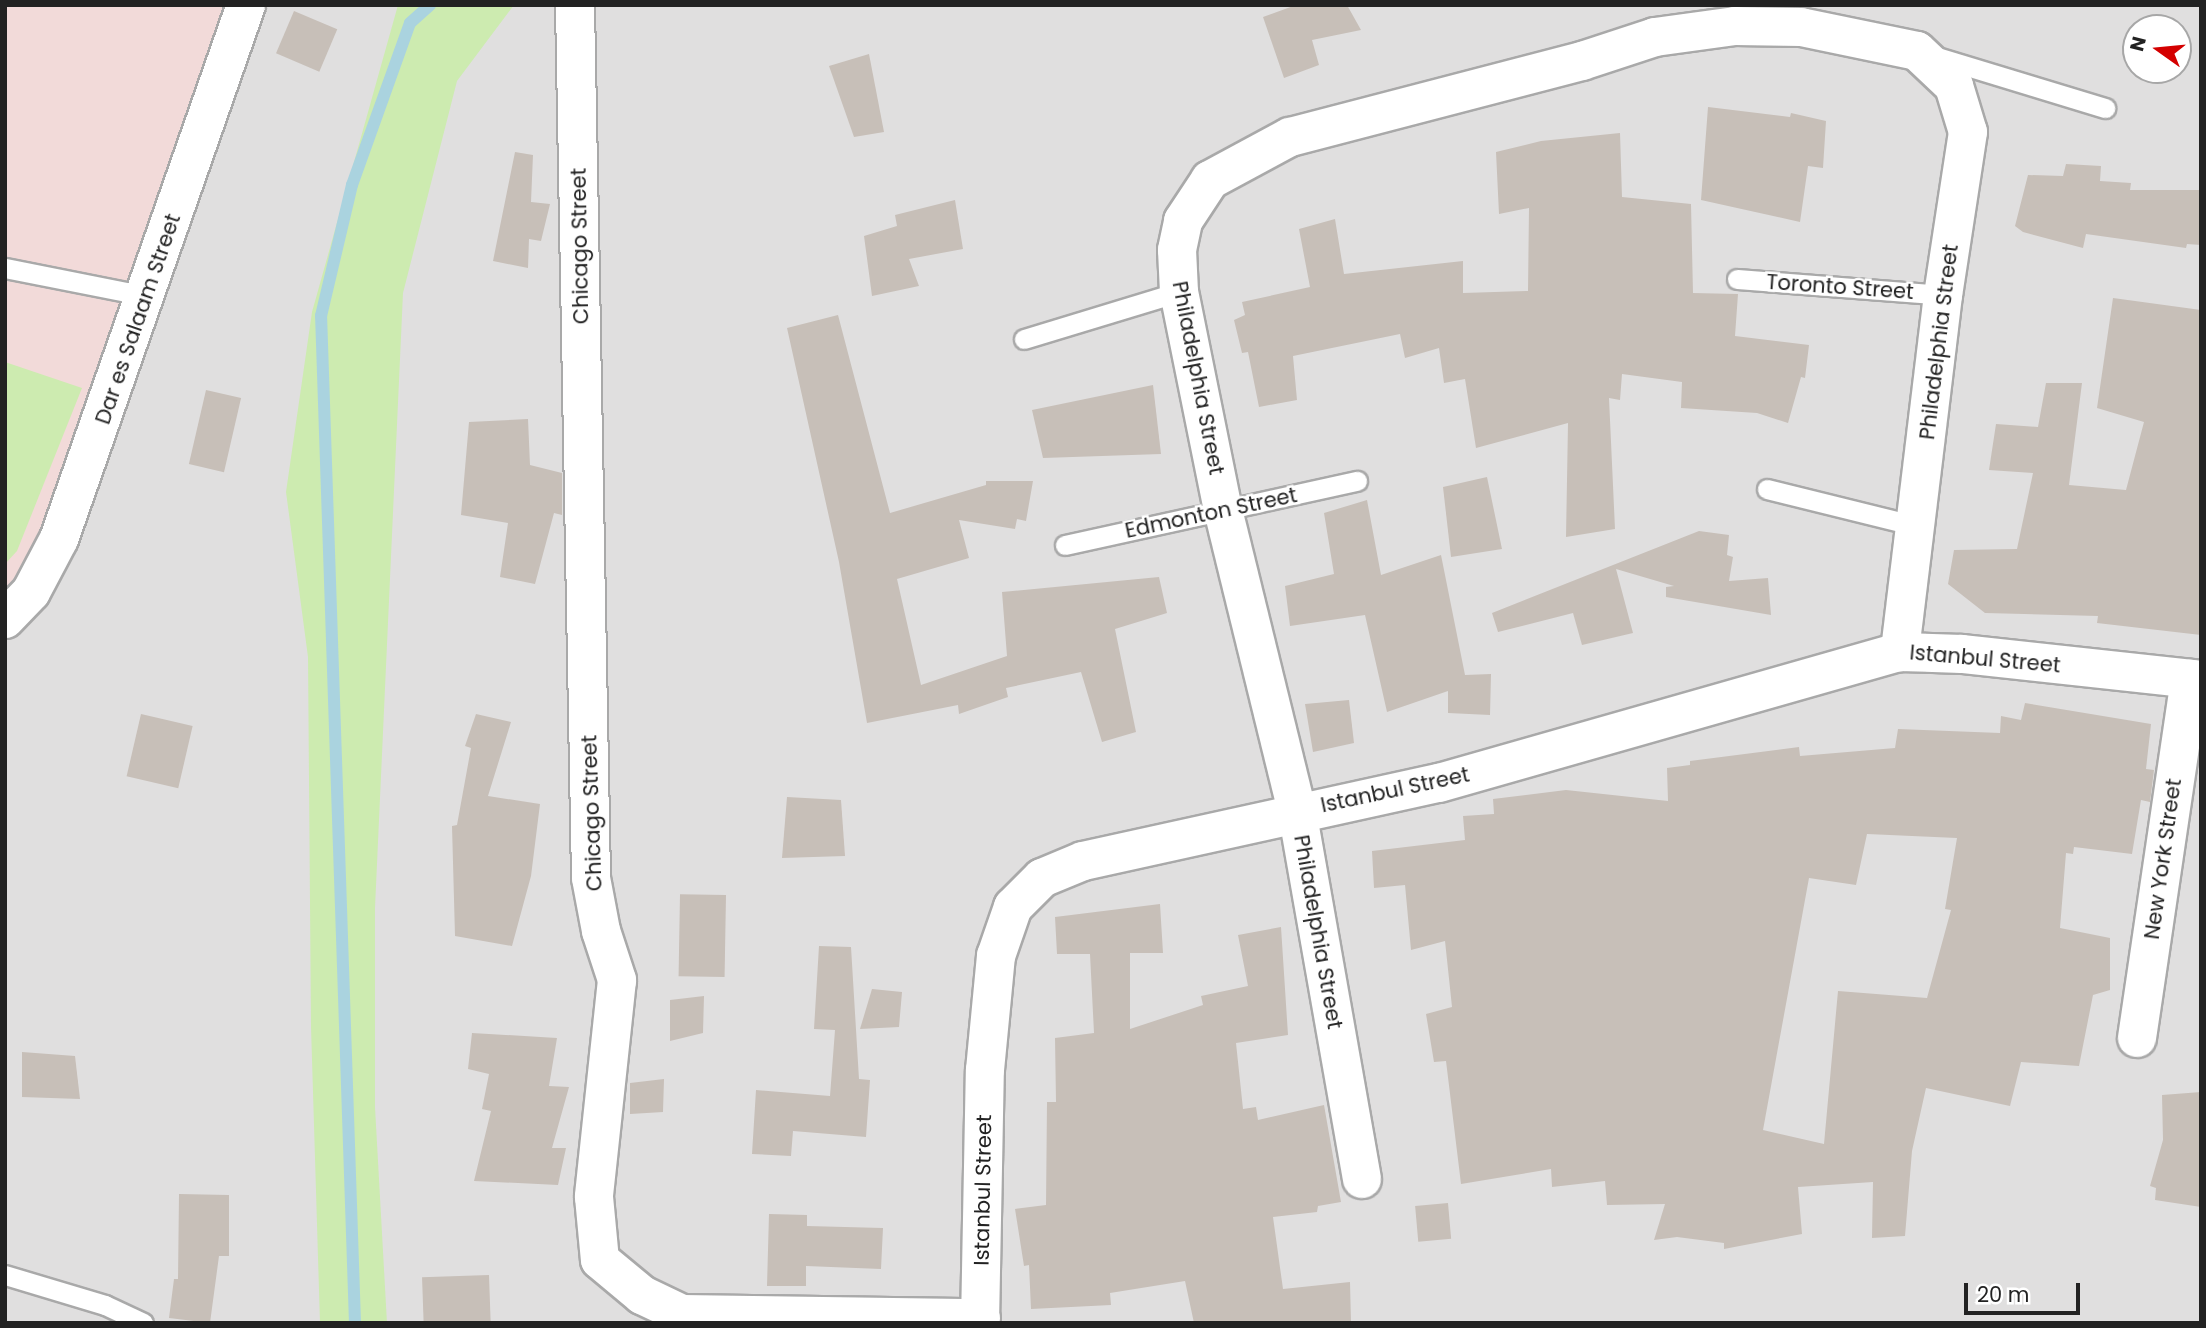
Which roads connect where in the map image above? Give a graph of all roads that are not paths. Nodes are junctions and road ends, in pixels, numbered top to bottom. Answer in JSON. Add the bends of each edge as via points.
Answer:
{"nodes":[{"id":1,"x":246,"y":5,"type":"edge"},
{"id":2,"x":575,"y":5,"type":"edge"},
{"id":3,"x":1917,"y":51,"type":"junction"},
{"id":4,"x":2105,"y":108,"type":"dead end"},
{"id":5,"x":5,"y":268,"type":"edge"},
{"id":6,"x":1737,"y":279,"type":"dead end"},
{"id":7,"x":1179,"y":292,"type":"junction"},
{"id":8,"x":1943,"y":295,"type":"junction"},
{"id":9,"x":147,"y":296,"type":"junction"},
{"id":10,"x":1024,"y":339,"type":"dead end"},
{"id":11,"x":1357,"y":481,"type":"dead end"},
{"id":12,"x":1767,"y":489,"type":"dead end"},
{"id":13,"x":1223,"y":510,"type":"junction"},
{"id":14,"x":1917,"y":526,"type":"junction"},
{"id":15,"x":1065,"y":545,"type":"dead end"},
{"id":16,"x":5,"y":620,"type":"edge"},
{"id":17,"x":1900,"y":652,"type":"junction"},
{"id":18,"x":2195,"y":680,"type":"edge"},
{"id":19,"x":1297,"y":810,"type":"junction"},
{"id":20,"x":2137,"y":1038,"type":"dead end"},
{"id":21,"x":1362,"y":1178,"type":"dead end"},
{"id":22,"x":5,"y":1275,"type":"edge"},
{"id":23,"x":981,"y":1321,"type":"edge"},
{"id":24,"x":143,"y":1323,"type":"edge"}],
"edges":[{"from":1,"to":9,"type":"street","name":"Dar es Salaam Street"},
{"from":2,"to":23,"type":"street","name":"Chicago Street","via":[[591,878],[601,931],[617,979],[594,1197],[600,1260],[642,1295],[682,1314]]},
{"from":3,"to":4,"type":"lane","name":"Philadelphia Street"},
{"from":3,"to":7,"type":"street","name":"Philadelphia Street","via":[[1801,27],[1735,26],[1655,37],[1581,61],[1290,137],[1210,180],[1183,221],[1177,250]]},
{"from":3,"to":8,"type":"street","name":"Philadelphia Street","via":[[1954,86],[1968,132]]},
{"from":5,"to":9,"type":"lane"},
{"from":6,"to":8,"type":"lane","name":"Toronto Street"},
{"from":7,"to":10,"type":"lane"},
{"from":7,"to":13,"type":"street","name":"Philadelphia Street"},
{"from":8,"to":14,"type":"street","name":"Philadelphia Street"},
{"from":9,"to":16,"type":"street","name":"Dar es Salaam Street","via":[[59,539],[31,592]]},
{"from":11,"to":13,"type":"lane","name":"Edmonton Street"},
{"from":12,"to":14,"type":"lane"},
{"from":13,"to":15,"type":"lane","name":"Edmonton Street"},
{"from":13,"to":19,"type":"street","name":"Philadelphia Street"},
{"from":14,"to":17,"type":"street","name":"Philadelphia Street"},
{"from":17,"to":18,"type":"street","name":"Istanbul Street","via":[[1962,654]]},
{"from":17,"to":19,"type":"street","name":"Istanbul Street","via":[[1439,783]]},
{"from":18,"to":20,"type":"street","name":"New York Street"},
{"from":19,"to":21,"type":"street","name":"Philadelphia Street"},
{"from":19,"to":23,"type":"street","name":"Istanbul Street","via":[[1083,861],[1042,878],[1013,906],[996,956],[987,1046]]},
{"from":22,"to":24,"type":"lane","via":[[105,1305]]}]}
